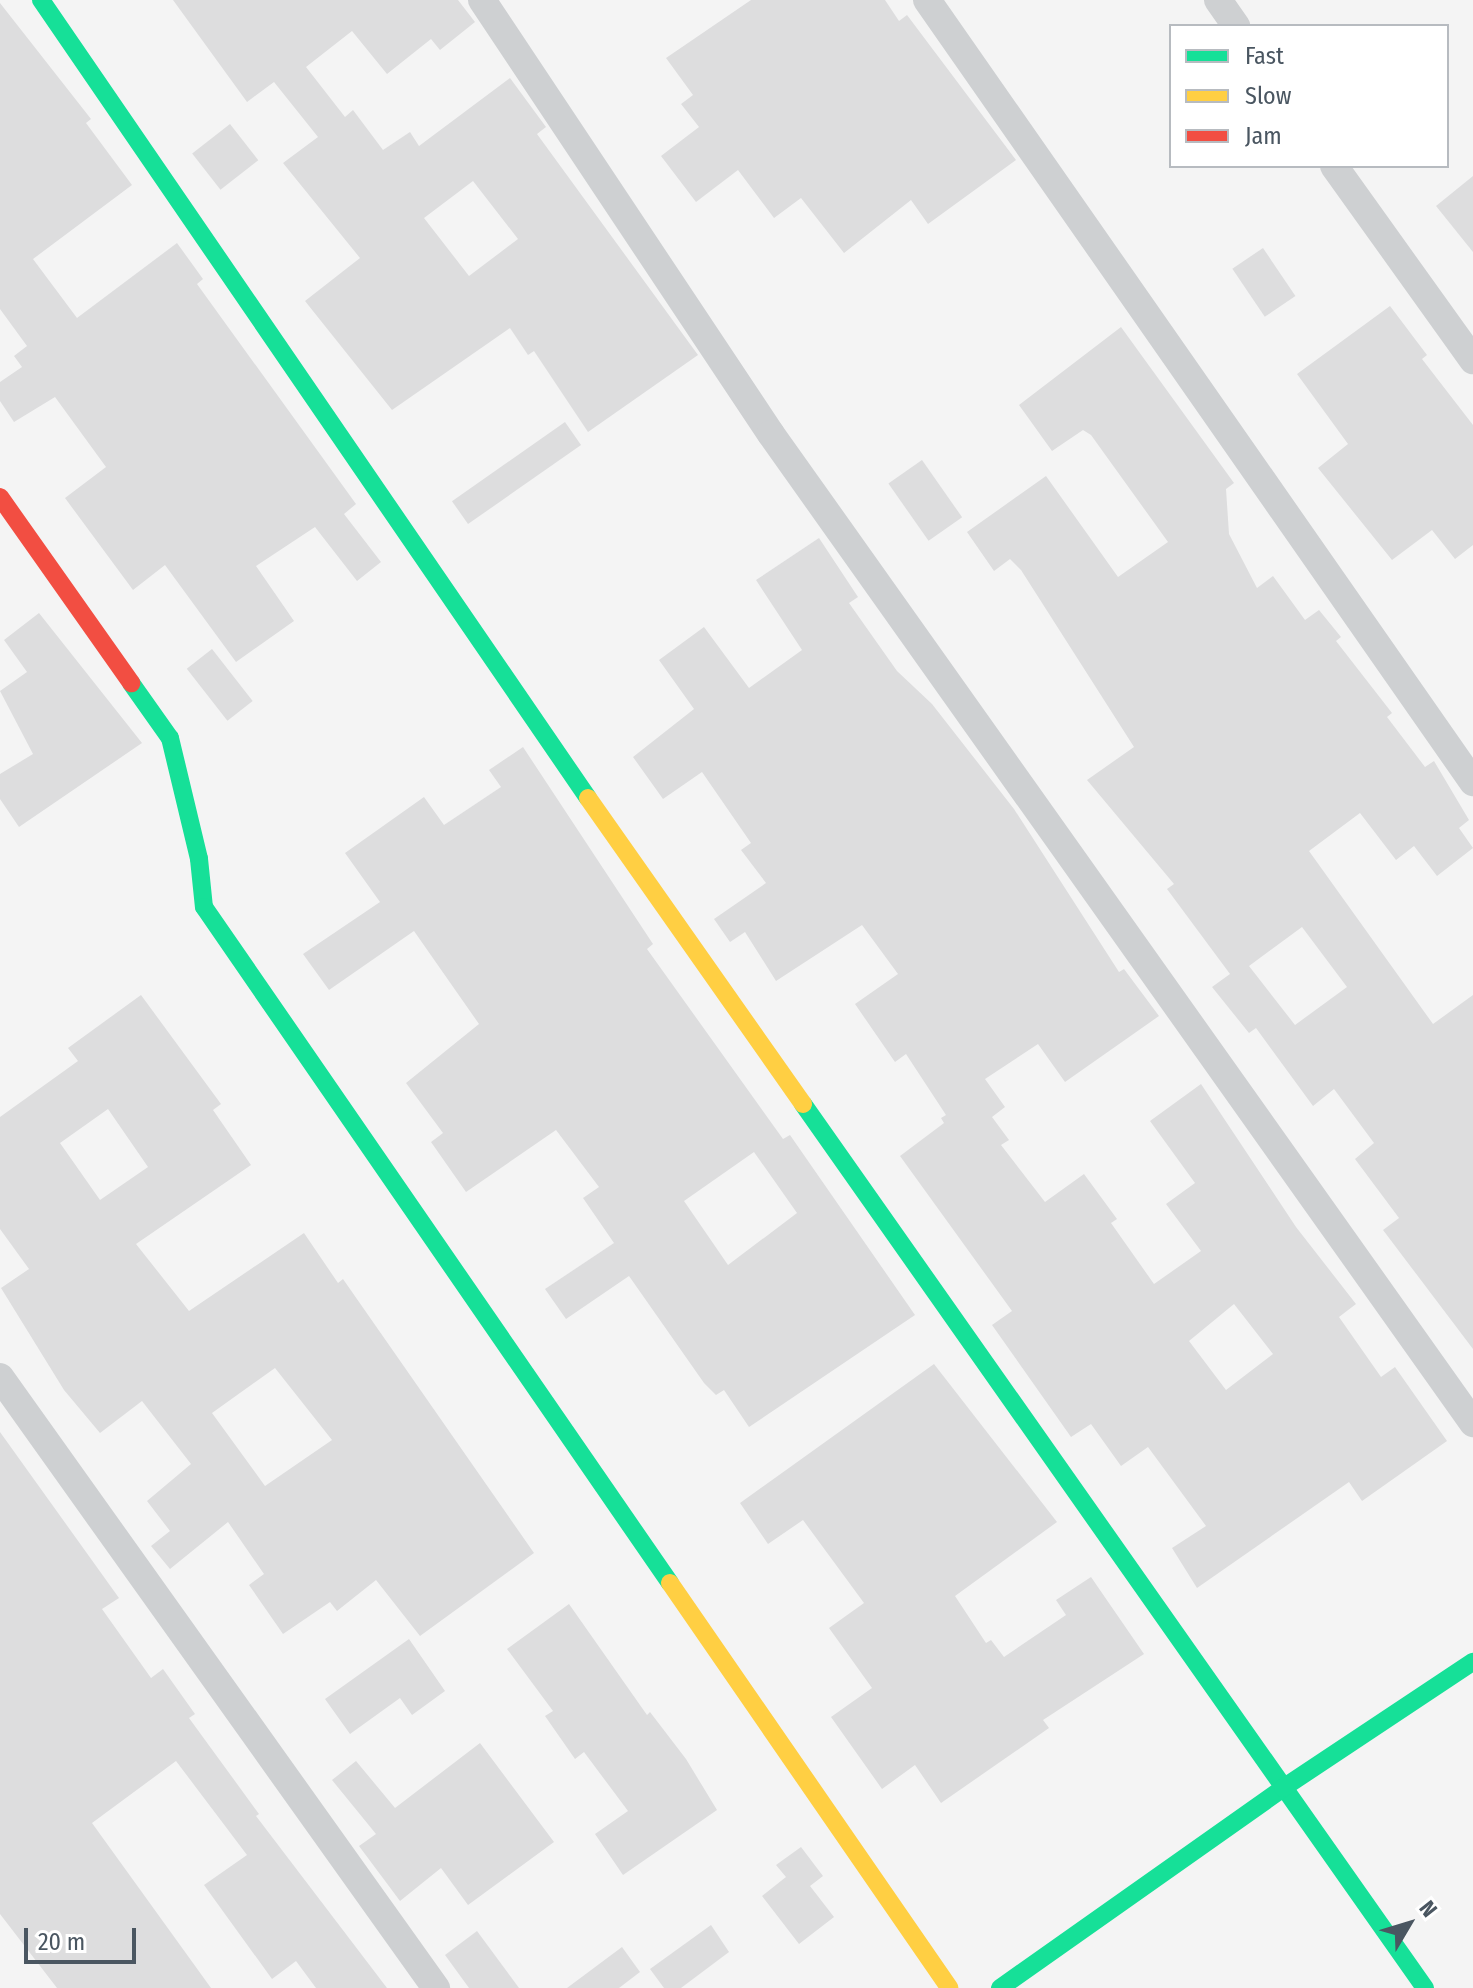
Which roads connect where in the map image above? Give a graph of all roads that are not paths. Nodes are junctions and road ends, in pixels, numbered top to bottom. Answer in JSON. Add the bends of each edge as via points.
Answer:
{"nodes":[{"id":1,"x":41,"y":0,"type":"edge"},
{"id":2,"x":482,"y":0,"type":"edge"},
{"id":3,"x":927,"y":0,"type":"edge"},
{"id":4,"x":1218,"y":0,"type":"edge"},
{"id":5,"x":1235,"y":24,"type":"edge"},
{"id":6,"x":1335,"y":168,"type":"edge"},
{"id":7,"x":1473,"y":360,"type":"edge"},
{"id":8,"x":0,"y":497,"type":"edge"},
{"id":9,"x":1473,"y":782,"type":"edge"},
{"id":10,"x":0,"y":1377,"type":"edge"},
{"id":11,"x":1473,"y":1423,"type":"edge"},
{"id":12,"x":1473,"y":1662,"type":"edge"},
{"id":13,"x":1283,"y":1788,"type":"junction"},
{"id":14,"x":436,"y":1988,"type":"edge"},
{"id":15,"x":949,"y":1988,"type":"edge"},
{"id":16,"x":1000,"y":1988,"type":"edge"},
{"id":17,"x":1425,"y":1988,"type":"edge"}],
"edges":[{"from":1,"to":13,"type":"street","via":[[484,651]]},
{"from":2,"to":11,"type":"street","via":[[771,434]]},
{"from":3,"to":9,"type":"street"},
{"from":4,"to":5,"type":"street"},
{"from":6,"to":7,"type":"street"},
{"from":8,"to":15,"type":"street","via":[[170,738],[199,859],[204,907]]},
{"from":10,"to":14,"type":"street"},
{"from":12,"to":13,"type":"street"},
{"from":13,"to":16,"type":"street"},
{"from":13,"to":17,"type":"street"}]}
